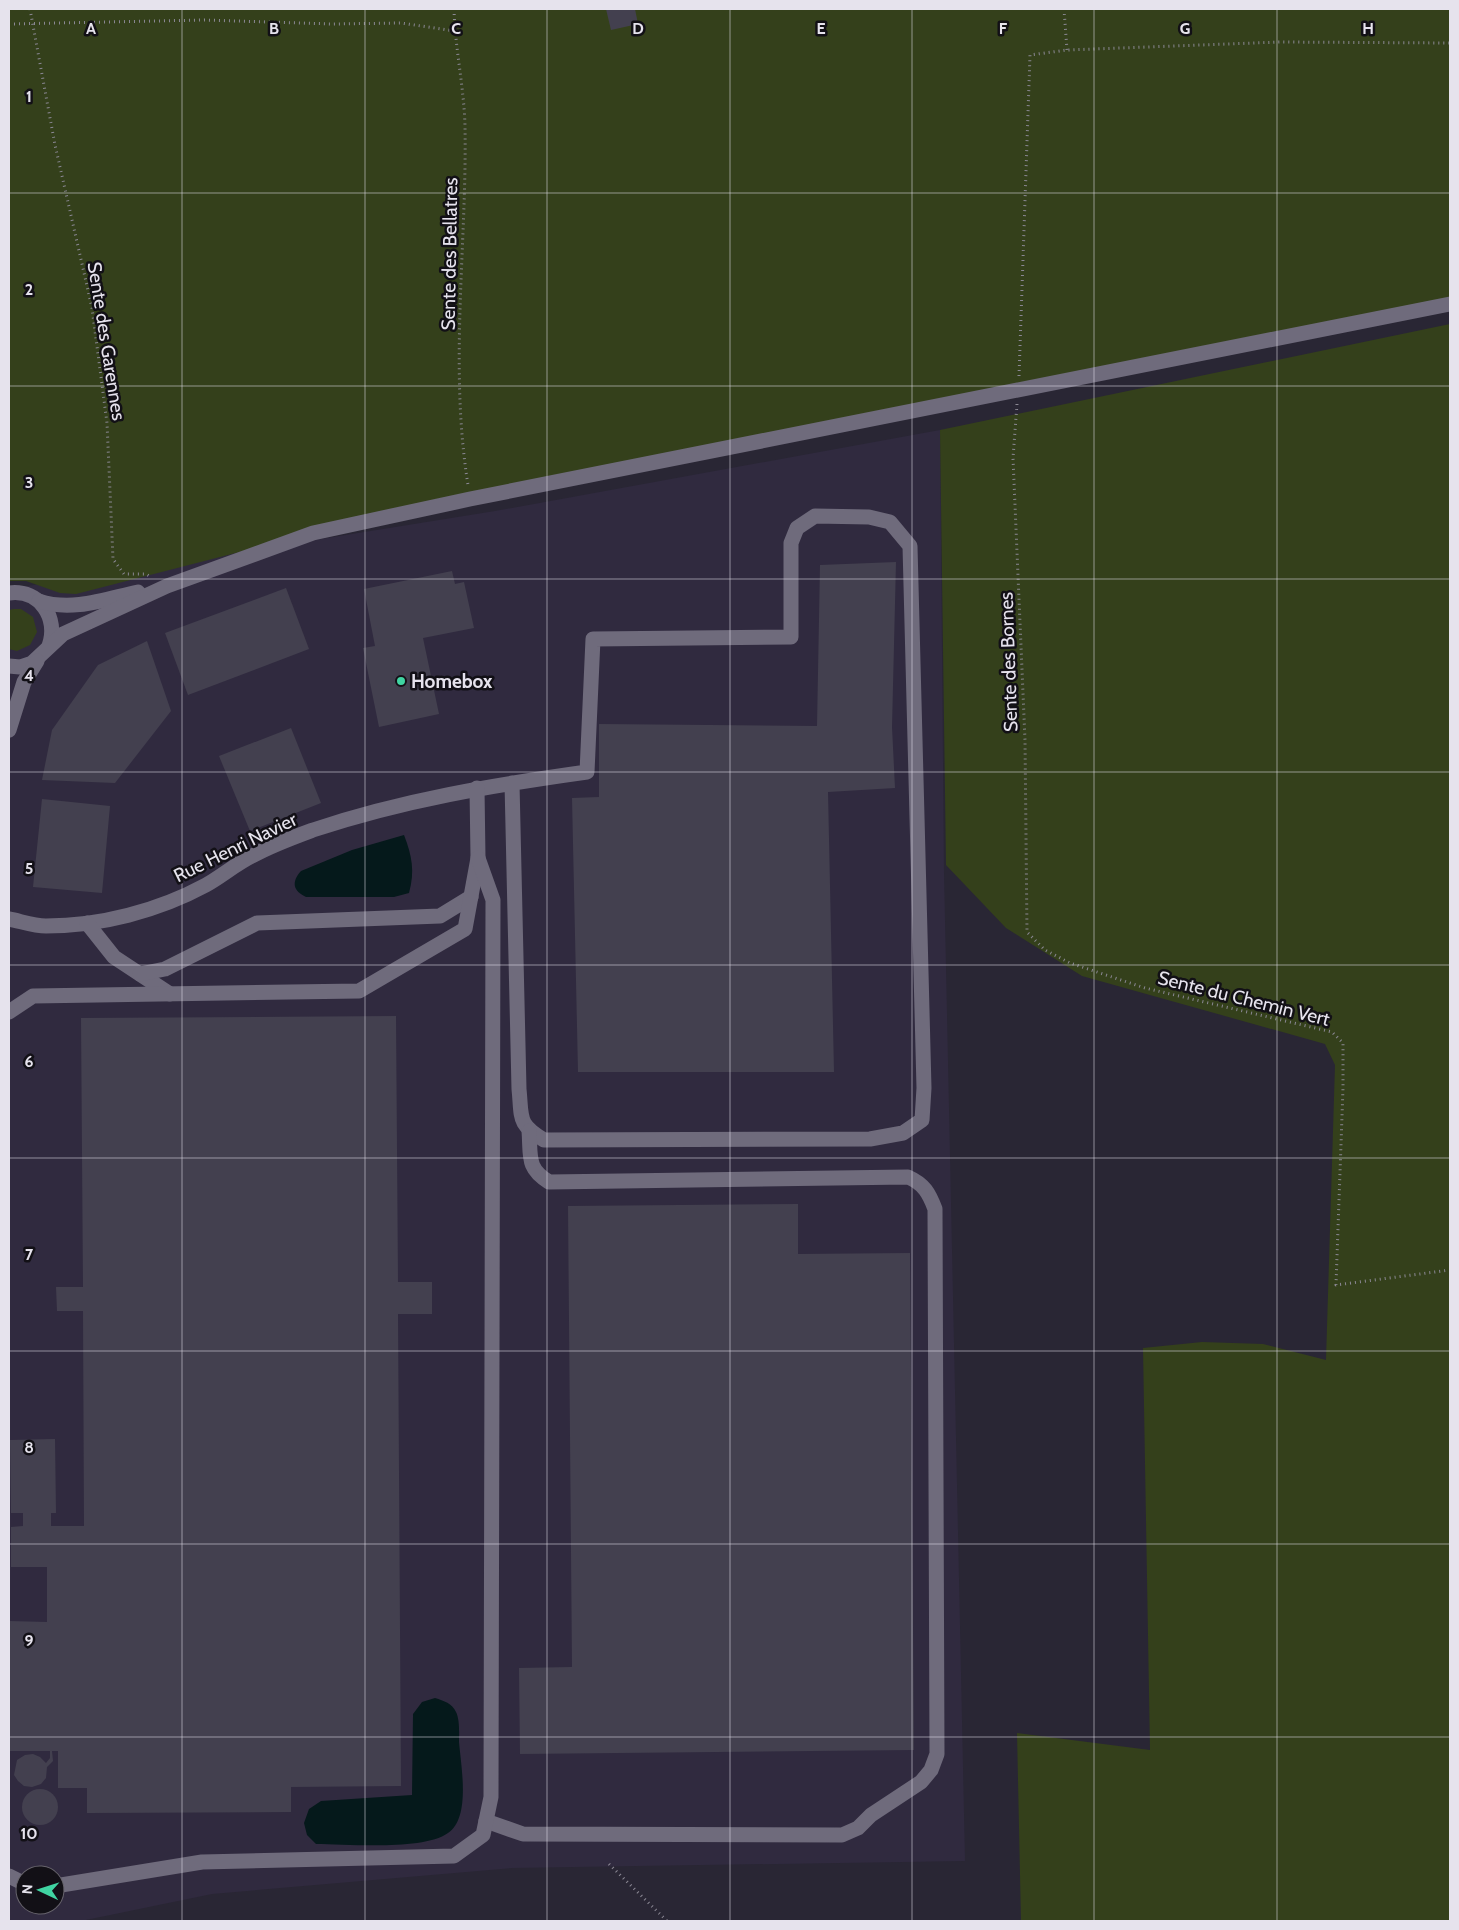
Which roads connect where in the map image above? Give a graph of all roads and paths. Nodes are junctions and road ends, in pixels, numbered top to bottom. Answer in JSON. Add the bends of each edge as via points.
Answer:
{"nodes":[{"id":1,"x":30,"y":9,"type":"edge"},
{"id":2,"x":454,"y":9,"type":"edge"},
{"id":3,"x":1064,"y":9,"type":"edge"},
{"id":4,"x":32,"y":23,"type":"junction"},
{"id":5,"x":9,"y":24,"type":"edge"},
{"id":6,"x":455,"y":31,"type":"junction"},
{"id":7,"x":1450,"y":42,"type":"edge"},
{"id":8,"x":1067,"y":50,"type":"junction"},
{"id":9,"x":1450,"y":304,"type":"edge"},
{"id":10,"x":1018,"y":391,"type":"junction"},
{"id":11,"x":470,"y":499,"type":"junction"},
{"id":12,"x":167,"y":586,"type":"junction"},
{"id":13,"x":9,"y":594,"type":"edge"},
{"id":14,"x":39,"y":601,"type":"junction"},
{"id":15,"x":49,"y":646,"type":"junction"},
{"id":16,"x":37,"y":660,"type":"junction"},
{"id":17,"x":9,"y":666,"type":"edge"},
{"id":18,"x":9,"y":730,"type":"edge"},
{"id":19,"x":512,"y":783,"type":"junction"},
{"id":20,"x":477,"y":788,"type":"junction"},
{"id":21,"x":478,"y":858,"type":"junction"},
{"id":22,"x":471,"y":897,"type":"junction"},
{"id":23,"x":9,"y":918,"type":"edge"},
{"id":24,"x":86,"y":923,"type":"junction"},
{"id":25,"x":1027,"y":932,"type":"joint"},
{"id":26,"x":140,"y":974,"type":"junction"},
{"id":27,"x":170,"y":994,"type":"junction"},
{"id":28,"x":9,"y":1012,"type":"edge"},
{"id":29,"x":529,"y":1131,"type":"junction"},
{"id":30,"x":1450,"y":1270,"type":"edge"},
{"id":31,"x":486,"y":1821,"type":"junction"},
{"id":32,"x":609,"y":1864,"type":"dead end"},
{"id":33,"x":65,"y":1884,"type":"edge"},
{"id":34,"x":667,"y":1921,"type":"edge"}],
"edges":[{"from":1,"to":4,"type":"path","name":"Sente des Garennes"},
{"from":2,"to":6,"type":"path","name":"Sente des Bellatres"},
{"from":3,"to":8,"type":"path"},
{"from":4,"to":5,"type":"path"},
{"from":4,"to":6,"type":"path","via":[[204,20],[401,23]]},
{"from":4,"to":12,"type":"path","name":"Sente des Garennes","via":[[55,145],[92,308],[107,423],[113,559],[124,574],[146,574]]},
{"from":6,"to":11,"type":"path","name":"Sente des Bellatres","via":[[465,124],[460,397],[463,454]]},
{"from":7,"to":8,"type":"path","via":[[1280,42]]},
{"from":8,"to":10,"type":"path","name":"Sente des Bornes","via":[[1030,55]]},
{"from":9,"to":10,"type":"street"},
{"from":10,"to":11,"type":"street"},
{"from":10,"to":25,"type":"path","name":"Sente des Bornes","via":[[1013,458],[1025,740]]},
{"from":11,"to":12,"type":"street","via":[[313,533]]},
{"from":12,"to":14,"type":"street","via":[[72,606]]},
{"from":12,"to":15,"type":"street","via":[[70,630]]},
{"from":13,"to":14,"type":"street","via":[[23,594]]},
{"from":14,"to":15,"type":"street","via":[[52,622]]},
{"from":15,"to":16,"type":"street"},
{"from":16,"to":17,"type":"street","via":[[26,666]]},
{"from":16,"to":18,"type":"street","via":[[24,682]]},
{"from":19,"to":20,"type":"street","name":"Rue Henri Navier"},
{"from":19,"to":29,"type":"street","via":[[520,1089],[522,1122]]},
{"from":19,"to":29,"type":"street","name":"Rue Henri Navier","via":[[587,772],[593,639],[791,637],[791,543],[797,528],[815,516],[869,517],[890,522],[910,546],[924,1088],[922,1120],[903,1133],[870,1139],[544,1140]]},
{"from":20,"to":21,"type":"street"},
{"from":20,"to":24,"type":"street","name":"Rue Henri Navier","via":[[387,808],[312,831],[254,855],[205,886],[148,910]]},
{"from":21,"to":22,"type":"street"},
{"from":21,"to":31,"type":"street","via":[[492,900],[491,1787]]},
{"from":22,"to":26,"type":"street","via":[[440,916],[257,923],[165,969]]},
{"from":22,"to":27,"type":"street","via":[[465,929],[359,991]]},
{"from":23,"to":24,"type":"street","name":"Rue Henri Navier","via":[[44,926]]},
{"from":24,"to":26,"type":"street","via":[[114,957]]},
{"from":25,"to":30,"type":"path","name":"Sente du Chemin Vert","via":[[1044,950],[1070,963],[1145,988],[1332,1032],[1342,1043],[1343,1088],[1336,1285]]},
{"from":26,"to":27,"type":"street"},
{"from":27,"to":28,"type":"street","via":[[33,996]]},
{"from":29,"to":31,"type":"street","via":[[531,1167],[549,1182],[908,1177],[920,1182],[930,1194],[935,1209],[937,1754],[931,1770],[921,1782],[871,1815],[858,1828],[842,1835],[523,1834]]},
{"from":31,"to":33,"type":"street","via":[[483,1835],[454,1856],[202,1862]]},
{"from":32,"to":34,"type":"path"}]}
